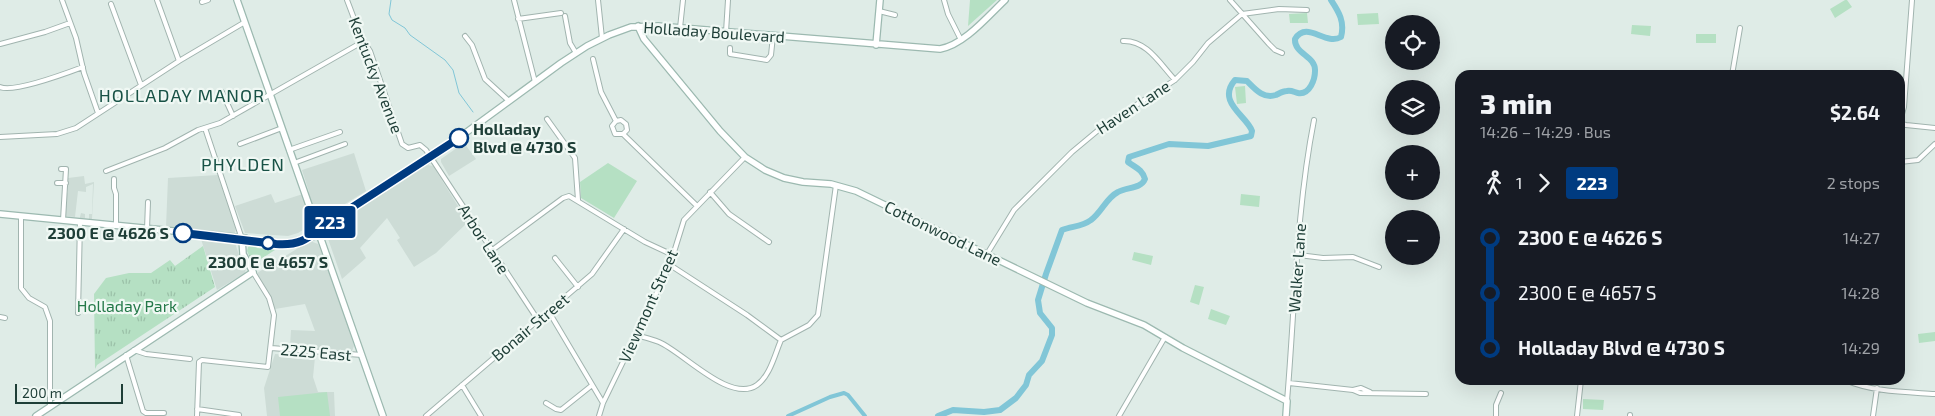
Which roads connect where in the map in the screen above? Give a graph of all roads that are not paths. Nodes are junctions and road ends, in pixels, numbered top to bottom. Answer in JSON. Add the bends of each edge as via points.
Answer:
{"nodes":[{"id":1,"x":62,"y":0,"type":"edge"},
{"id":2,"x":157,"y":0,"type":"edge"},
{"id":3,"x":208,"y":0,"type":"edge"},
{"id":4,"x":237,"y":0,"type":"edge"},
{"id":5,"x":347,"y":0,"type":"edge"},
{"id":6,"x":514,"y":0,"type":"edge"},
{"id":7,"x":598,"y":0,"type":"edge"},
{"id":8,"x":683,"y":0,"type":"edge"},
{"id":9,"x":728,"y":0,"type":"edge"},
{"id":10,"x":880,"y":0,"type":"edge"},
{"id":11,"x":944,"y":0,"type":"edge"},
{"id":12,"x":1005,"y":0,"type":"edge"},
{"id":13,"x":1230,"y":0,"type":"edge"},
{"id":14,"x":1912,"y":0,"type":"edge"},
{"id":15,"x":202,"y":2,"type":"dead end"},
{"id":16,"x":111,"y":4,"type":"dead end"},
{"id":17,"x":1308,"y":10,"type":"dead end"},
{"id":18,"x":879,"y":11,"type":"junction"},
{"id":19,"x":560,"y":13,"type":"dead end"},
{"id":20,"x":1242,"y":14,"type":"junction"},
{"id":21,"x":895,"y":15,"type":"dead end"},
{"id":22,"x":565,"y":16,"type":"dead end"},
{"id":23,"x":518,"y":19,"type":"junction"},
{"id":24,"x":245,"y":22,"type":"junction"},
{"id":25,"x":70,"y":23,"type":"junction"},
{"id":26,"x":638,"y":26,"type":"junction"},
{"id":27,"x":680,"y":28,"type":"junction"},
{"id":28,"x":1740,"y":28,"type":"dead end"},
{"id":29,"x":726,"y":32,"type":"junction"},
{"id":30,"x":465,"y":36,"type":"dead end"},
{"id":31,"x":773,"y":36,"type":"junction"},
{"id":32,"x":602,"y":38,"type":"junction"},
{"id":33,"x":961,"y":40,"type":"junction"},
{"id":34,"x":364,"y":41,"type":"junction"},
{"id":35,"x":1123,"y":41,"type":"dead end"},
{"id":36,"x":0,"y":44,"type":"edge"},
{"id":37,"x":876,"y":45,"type":"junction"},
{"id":38,"x":730,"y":48,"type":"dead end"},
{"id":39,"x":576,"y":53,"type":"junction"},
{"id":40,"x":1282,"y":53,"type":"dead end"},
{"id":41,"x":594,"y":59,"type":"dead end"},
{"id":42,"x":179,"y":61,"type":"junction"},
{"id":43,"x":83,"y":67,"type":"junction"},
{"id":44,"x":1733,"y":70,"type":"edge"},
{"id":45,"x":1175,"y":80,"type":"junction"},
{"id":46,"x":535,"y":82,"type":"junction"},
{"id":47,"x":141,"y":85,"type":"junction"},
{"id":48,"x":0,"y":87,"type":"edge"},
{"id":49,"x":222,"y":92,"type":"dead end"},
{"id":50,"x":1905,"y":93,"type":"edge"},
{"id":51,"x":270,"y":95,"type":"junction"},
{"id":52,"x":509,"y":101,"type":"junction"},
{"id":53,"x":98,"y":113,"type":"junction"},
{"id":54,"x":233,"y":116,"type":"junction"},
{"id":55,"x":547,"y":119,"type":"dead end"},
{"id":56,"x":1314,"y":120,"type":"dead end"},
{"id":57,"x":616,"y":121,"type":"junction"},
{"id":58,"x":1905,"y":125,"type":"edge"},
{"id":59,"x":205,"y":128,"type":"junction"},
{"id":60,"x":282,"y":128,"type":"junction"},
{"id":61,"x":1935,"y":128,"type":"edge"},
{"id":62,"x":340,"y":132,"type":"dead end"},
{"id":63,"x":623,"y":134,"type":"junction"},
{"id":64,"x":0,"y":137,"type":"edge"},
{"id":65,"x":240,"y":144,"type":"dead end"},
{"id":66,"x":346,"y":144,"type":"dead end"},
{"id":67,"x":1935,"y":144,"type":"edge"},
{"id":68,"x":289,"y":150,"type":"junction"},
{"id":69,"x":745,"y":157,"type":"junction"},
{"id":70,"x":431,"y":158,"type":"junction"},
{"id":71,"x":1905,"y":161,"type":"edge"},
{"id":72,"x":294,"y":164,"type":"junction"},
{"id":73,"x":61,"y":169,"type":"dead end"},
{"id":74,"x":106,"y":172,"type":"dead end"},
{"id":75,"x":114,"y":179,"type":"dead end"},
{"id":76,"x":57,"y":183,"type":"dead end"},
{"id":77,"x":66,"y":183,"type":"junction"},
{"id":78,"x":836,"y":185,"type":"junction"},
{"id":79,"x":710,"y":192,"type":"junction"},
{"id":80,"x":578,"y":200,"type":"junction"},
{"id":81,"x":148,"y":202,"type":"dead end"},
{"id":82,"x":696,"y":205,"type":"junction"},
{"id":83,"x":0,"y":214,"type":"edge"},
{"id":84,"x":22,"y":216,"type":"junction"},
{"id":85,"x":63,"y":220,"type":"junction"},
{"id":86,"x":80,"y":222,"type":"junction"},
{"id":87,"x":116,"y":226,"type":"junction"},
{"id":88,"x":147,"y":229,"type":"junction"},
{"id":89,"x":624,"y":229,"type":"junction"},
{"id":90,"x":317,"y":231,"type":"junction"},
{"id":91,"x":242,"y":239,"type":"junction"},
{"id":92,"x":769,"y":242,"type":"dead end"},
{"id":93,"x":491,"y":251,"type":"junction"},
{"id":94,"x":987,"y":254,"type":"junction"},
{"id":95,"x":673,"y":255,"type":"junction"},
{"id":96,"x":1299,"y":255,"type":"junction"},
{"id":97,"x":555,"y":258,"type":"dead end"},
{"id":98,"x":670,"y":265,"type":"junction"},
{"id":99,"x":1379,"y":267,"type":"dead end"},
{"id":100,"x":253,"y":272,"type":"junction"},
{"id":101,"x":578,"y":287,"type":"junction"},
{"id":102,"x":549,"y":312,"type":"junction"},
{"id":103,"x":78,"y":313,"type":"dead end"},
{"id":104,"x":538,"y":320,"type":"junction"},
{"id":105,"x":636,"y":335,"type":"junction"},
{"id":106,"x":1166,"y":337,"type":"junction"},
{"id":107,"x":781,"y":340,"type":"junction"},
{"id":108,"x":271,"y":348,"type":"junction"},
{"id":109,"x":134,"y":350,"type":"junction"},
{"id":110,"x":126,"y":355,"type":"junction"},
{"id":111,"x":362,"y":355,"type":"junction"},
{"id":112,"x":190,"y":359,"type":"dead end"},
{"id":113,"x":1289,"y":383,"type":"junction"},
{"id":114,"x":462,"y":384,"type":"junction"},
{"id":115,"x":1580,"y":385,"type":"edge"},
{"id":116,"x":1859,"y":385,"type":"edge"},
{"id":117,"x":591,"y":386,"type":"junction"},
{"id":118,"x":1877,"y":388,"type":"junction"},
{"id":119,"x":1501,"y":393,"type":"dead end"},
{"id":120,"x":1426,"y":394,"type":"dead end"},
{"id":121,"x":1935,"y":394,"type":"edge"},
{"id":122,"x":1287,"y":401,"type":"junction"},
{"id":123,"x":546,"y":403,"type":"dead end"},
{"id":124,"x":603,"y":403,"type":"junction"},
{"id":125,"x":50,"y":407,"type":"junction"},
{"id":126,"x":198,"y":409,"type":"junction"},
{"id":127,"x":164,"y":413,"type":"dead end"},
{"id":128,"x":240,"y":415,"type":"edge"},
{"id":129,"x":36,"y":416,"type":"edge"},
{"id":130,"x":197,"y":416,"type":"edge"},
{"id":131,"x":383,"y":416,"type":"edge"},
{"id":132,"x":426,"y":416,"type":"edge"},
{"id":133,"x":481,"y":416,"type":"edge"},
{"id":134,"x":599,"y":416,"type":"edge"},
{"id":135,"x":1118,"y":416,"type":"edge"},
{"id":136,"x":1286,"y":416,"type":"edge"},
{"id":137,"x":1496,"y":416,"type":"edge"},
{"id":138,"x":1577,"y":416,"type":"edge"},
{"id":139,"x":1873,"y":416,"type":"edge"}],
"edges":[{"from":1,"to":25,"type":"street"},
{"from":2,"to":42,"type":"street"},
{"from":3,"to":15,"type":"street"},
{"from":4,"to":24,"type":"street"},
{"from":5,"to":34,"type":"street","name":"Kentucky Avenue"},
{"from":6,"to":23,"type":"street"},
{"from":7,"to":32,"type":"street"},
{"from":8,"to":27,"type":"street"},
{"from":9,"to":29,"type":"street"},
{"from":10,"to":18,"type":"street"},
{"from":11,"to":33,"type":"street"},
{"from":12,"to":33,"type":"street","name":"Holladay Boulevard"},
{"from":13,"to":20,"type":"street"},
{"from":14,"to":50,"type":"street"},
{"from":16,"to":47,"type":"street"},
{"from":17,"to":20,"type":"street","via":[[1279,9]]},
{"from":18,"to":21,"type":"street"},
{"from":18,"to":37,"type":"street"},
{"from":19,"to":23,"type":"street"},
{"from":20,"to":40,"type":"street","via":[[1275,50]]},
{"from":20,"to":45,"type":"street","name":"Haven Lane","via":[[1208,43]]},
{"from":22,"to":39,"type":"street","via":[[570,43]]},
{"from":23,"to":46,"type":"street"},
{"from":24,"to":42,"type":"street"},
{"from":24,"to":51,"type":"street"},
{"from":25,"to":36,"type":"street"},
{"from":25,"to":43,"type":"street"},
{"from":26,"to":27,"type":"street","name":"Holladay Boulevard"},
{"from":26,"to":32,"type":"street","name":"Holladay Boulevard"},
{"from":26,"to":69,"type":"street","name":"Cottonwood Lane","via":[[644,39]]},
{"from":27,"to":29,"type":"street","name":"Holladay Boulevard"},
{"from":28,"to":44,"type":"street"},
{"from":29,"to":31,"type":"street","name":"Holladay Boulevard"},
{"from":30,"to":52,"type":"street","via":[[485,79]]},
{"from":31,"to":37,"type":"street","name":"Holladay Boulevard"},
{"from":31,"to":38,"type":"street","via":[[771,55],[766,60],[730,54]]},
{"from":32,"to":39,"type":"street","name":"Holladay Boulevard"},
{"from":33,"to":37,"type":"street","name":"Holladay Boulevard","via":[[937,49]]},
{"from":34,"to":51,"type":"street"},
{"from":34,"to":70,"type":"street","name":"Kentucky Avenue","via":[[402,144],[421,146]]},
{"from":35,"to":45,"type":"street","via":[[1143,45]]},
{"from":39,"to":46,"type":"street","name":"Holladay Boulevard"},
{"from":41,"to":57,"type":"street","via":[[602,92]]},
{"from":42,"to":47,"type":"street"},
{"from":43,"to":48,"type":"street","via":[[9,89]]},
{"from":43,"to":53,"type":"street"},
{"from":45,"to":94,"type":"street","name":"Haven Lane","via":[[1080,144],[1014,210]]},
{"from":46,"to":52,"type":"street","name":"Holladay Boulevard"},
{"from":47,"to":53,"type":"street"},
{"from":49,"to":54,"type":"street"},
{"from":51,"to":54,"type":"street"},
{"from":51,"to":60,"type":"street"},
{"from":52,"to":70,"type":"street","name":"Holladay Boulevard"},
{"from":53,"to":64,"type":"street","via":[[63,133]]},
{"from":54,"to":59,"type":"street"},
{"from":55,"to":80,"type":"street","via":[[576,158]]},
{"from":56,"to":96,"type":"street","name":"Walker Lane","via":[[1304,183]]},
{"from":57,"to":63,"type":"street","via":[[626,124],[627,130]]},
{"from":57,"to":63,"type":"street","via":[[612,126],[613,132]]},
{"from":58,"to":61,"type":"street"},
{"from":59,"to":74,"type":"street"},
{"from":59,"to":91,"type":"street"},
{"from":60,"to":65,"type":"street"},
{"from":60,"to":68,"type":"street"},
{"from":62,"to":68,"type":"street"},
{"from":63,"to":82,"type":"street"},
{"from":66,"to":72,"type":"street"},
{"from":67,"to":71,"type":"street","via":[[1918,160]]},
{"from":68,"to":72,"type":"street"},
{"from":69,"to":78,"type":"street","name":"Cottonwood Lane","via":[[784,178]]},
{"from":69,"to":79,"type":"street","name":"Viewmont Street"},
{"from":70,"to":90,"type":"street","name":"Holladay Boulevard"},
{"from":70,"to":93,"type":"street","name":"Arbor Lane"},
{"from":72,"to":90,"type":"street"},
{"from":73,"to":77,"type":"street","via":[[66,169]]},
{"from":75,"to":87,"type":"street"},
{"from":76,"to":77,"type":"street"},
{"from":77,"to":85,"type":"street"},
{"from":78,"to":94,"type":"street","name":"Cottonwood Lane","via":[[870,197]]},
{"from":78,"to":107,"type":"street","via":[[818,315],[808,325]]},
{"from":79,"to":82,"type":"street","name":"Viewmont Street"},
{"from":79,"to":92,"type":"street","via":[[729,214]]},
{"from":80,"to":89,"type":"street"},
{"from":80,"to":93,"type":"street","via":[[571,196],[564,198]]},
{"from":81,"to":88,"type":"street"},
{"from":82,"to":95,"type":"street","name":"Viewmont Street","via":[[682,222]]},
{"from":83,"to":84,"type":"street"},
{"from":84,"to":85,"type":"street"},
{"from":84,"to":125,"type":"street","via":[[21,288],[28,298],[46,308],[50,321]]},
{"from":85,"to":86,"type":"street"},
{"from":86,"to":87,"type":"street"},
{"from":86,"to":103,"type":"street"},
{"from":87,"to":88,"type":"street"},
{"from":88,"to":91,"type":"street"},
{"from":89,"to":95,"type":"street"},
{"from":89,"to":101,"type":"street","name":"Bonair Street","via":[[594,273]]},
{"from":90,"to":91,"type":"street","name":"Holladay Boulevard","via":[[300,242],[248,242]]},
{"from":90,"to":111,"type":"street"},
{"from":91,"to":100,"type":"street","via":[[243,254]]},
{"from":93,"to":104,"type":"street","name":"Arbor Lane"},
{"from":94,"to":106,"type":"street","name":"Cottonwood Lane"},
{"from":95,"to":98,"type":"street","name":"Viewmont Street"},
{"from":96,"to":99,"type":"street","via":[[1353,257]]},
{"from":96,"to":113,"type":"street","name":"Walker Lane"},
{"from":97,"to":101,"type":"street"},
{"from":98,"to":105,"type":"street","name":"Viewmont Street"},
{"from":98,"to":107,"type":"street"},
{"from":100,"to":108,"type":"street","via":[[273,310]]},
{"from":100,"to":109,"type":"street"},
{"from":101,"to":102,"type":"street","name":"Bonair Street"},
{"from":102,"to":104,"type":"street","name":"Bonair Street"},
{"from":102,"to":117,"type":"street"},
{"from":104,"to":114,"type":"street","name":"Bonair Street"},
{"from":105,"to":107,"type":"street","via":[[659,342],[723,384],[740,389],[752,387],[763,380]]},
{"from":105,"to":124,"type":"street","name":"Viewmont Street"},
{"from":106,"to":122,"type":"street","name":"Cottonwood Lane"},
{"from":106,"to":135,"type":"street"},
{"from":108,"to":111,"type":"street","name":"2225 East"},
{"from":108,"to":126,"type":"street","via":[[268,367],[200,361]]},
{"from":109,"to":110,"type":"street"},
{"from":109,"to":112,"type":"street"},
{"from":110,"to":125,"type":"street"},
{"from":110,"to":127,"type":"street","via":[[143,411]]},
{"from":111,"to":131,"type":"street"},
{"from":113,"to":120,"type":"street","via":[[1360,393]]},
{"from":113,"to":122,"type":"street","name":"Walker Lane"},
{"from":114,"to":132,"type":"street","name":"Bonair Street"},
{"from":114,"to":133,"type":"street"},
{"from":115,"to":138,"type":"street"},
{"from":116,"to":118,"type":"street"},
{"from":117,"to":123,"type":"street","via":[[562,410]]},
{"from":117,"to":124,"type":"street"},
{"from":118,"to":121,"type":"street"},
{"from":118,"to":139,"type":"street"},
{"from":119,"to":137,"type":"street","via":[[1496,404]]},
{"from":122,"to":136,"type":"street","name":"Walker Lane"},
{"from":124,"to":134,"type":"street","name":"Viewmont Street"},
{"from":125,"to":129,"type":"street"},
{"from":126,"to":128,"type":"street"},
{"from":126,"to":130,"type":"street"}]}
